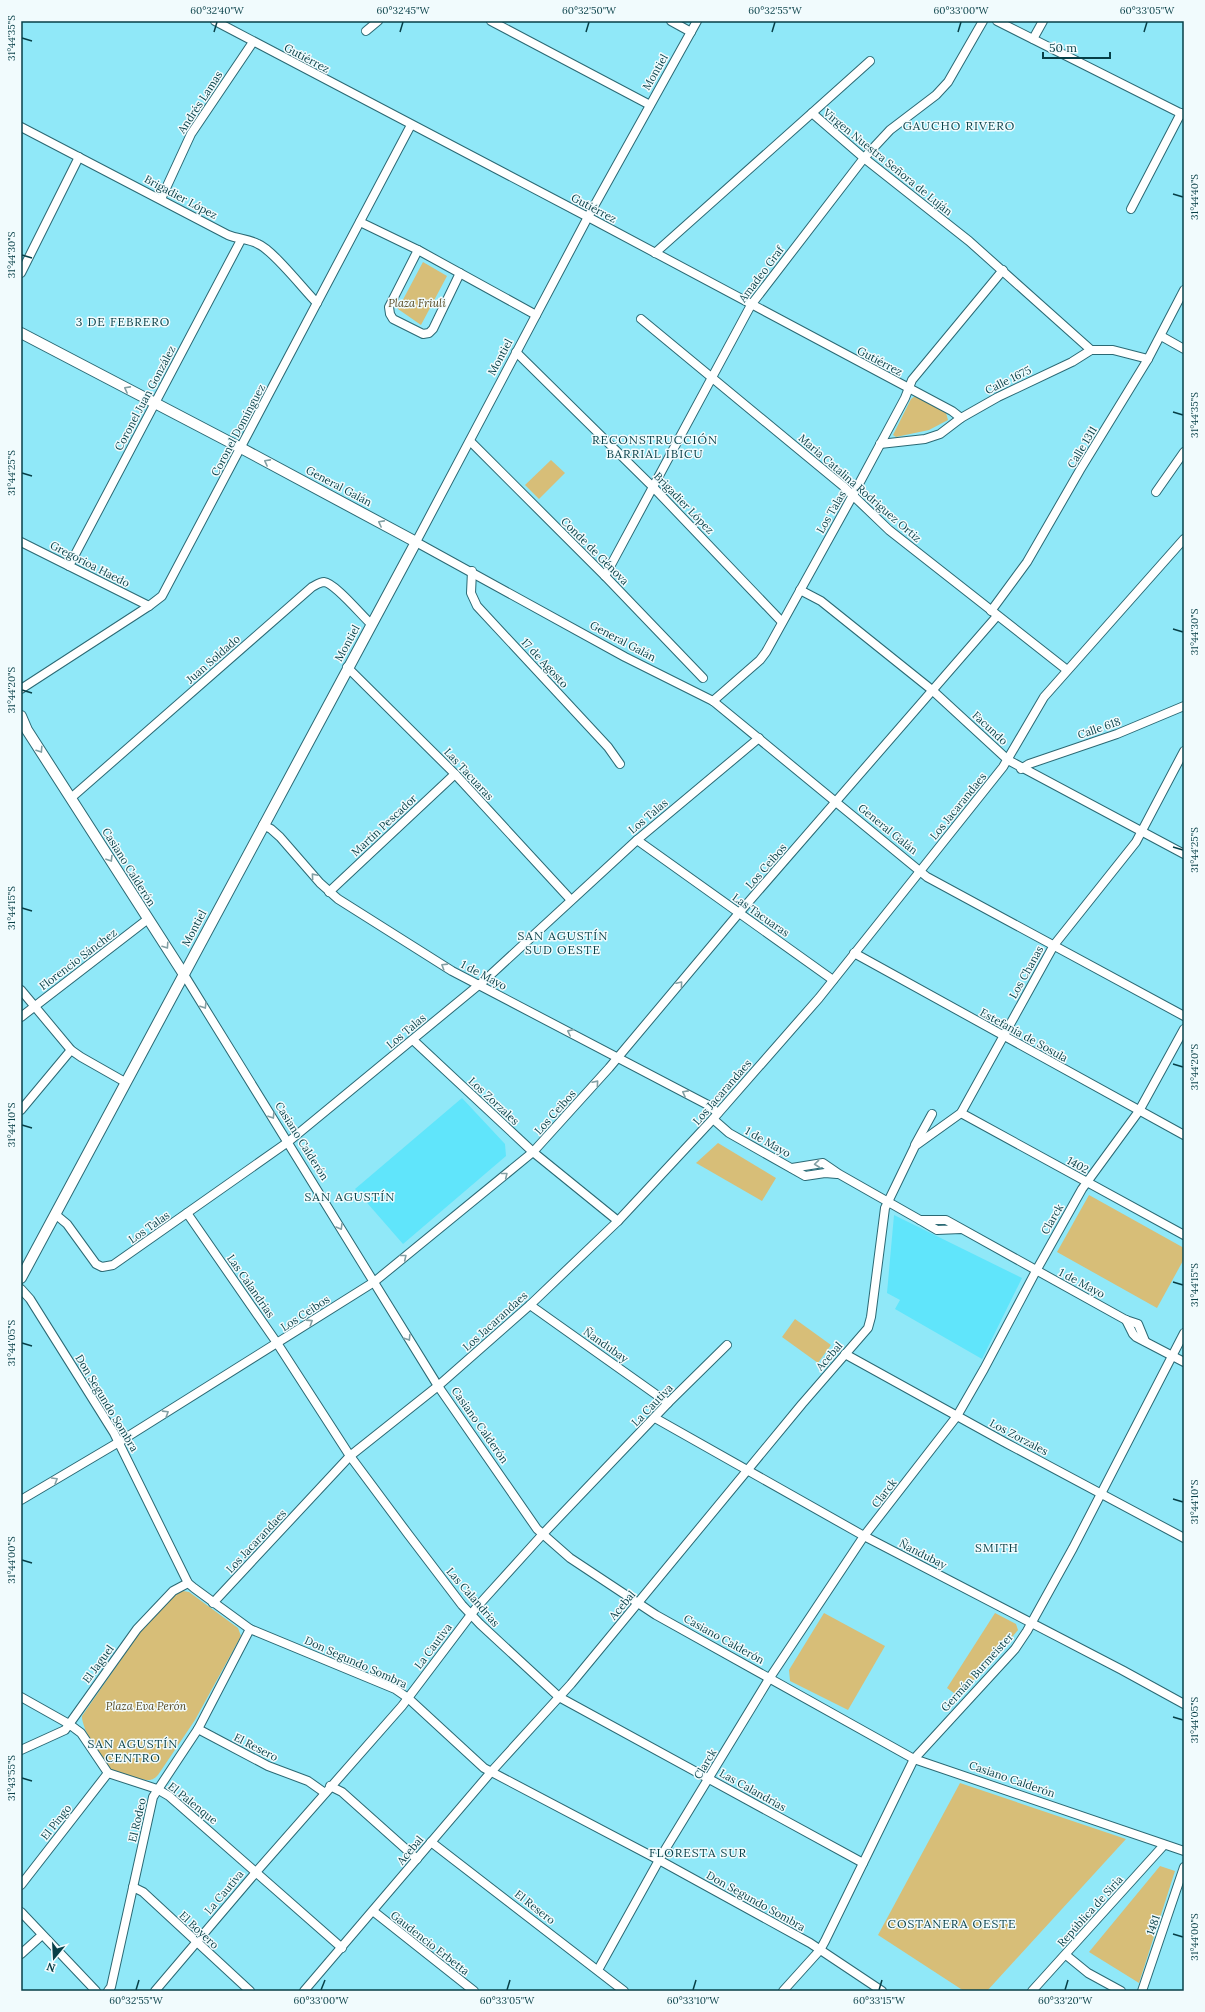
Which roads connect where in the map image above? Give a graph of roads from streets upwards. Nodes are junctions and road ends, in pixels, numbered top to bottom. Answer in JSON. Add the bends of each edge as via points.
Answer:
{"nodes":[{"id":1,"x":215,"y":21,"type":"edge"},
{"id":2,"x":378,"y":21,"type":"edge"},
{"id":3,"x":491,"y":21,"type":"edge"},
{"id":4,"x":670,"y":21,"type":"edge"},
{"id":5,"x":697,"y":21,"type":"edge"},
{"id":6,"x":983,"y":21,"type":"edge"},
{"id":7,"x":997,"y":21,"type":"edge"},
{"id":8,"x":1043,"y":21,"type":"edge"},
{"id":9,"x":366,"y":32,"type":"dead end"},
{"id":10,"x":691,"y":32,"type":"junction"},
{"id":11,"x":1033,"y":39,"type":"junction"},
{"id":12,"x":253,"y":42,"type":"junction"},
{"id":13,"x":870,"y":61,"type":"dead end"},
{"id":14,"x":650,"y":105,"type":"junction"},
{"id":15,"x":812,"y":113,"type":"junction"},
{"id":16,"x":1182,"y":114,"type":"edge"},
{"id":17,"x":411,"y":125,"type":"junction"},
{"id":18,"x":21,"y":127,"type":"edge"},
{"id":19,"x":79,"y":157,"type":"junction"},
{"id":20,"x":864,"y":158,"type":"junction"},
{"id":21,"x":161,"y":199,"type":"junction"},
{"id":22,"x":1131,"y":209,"type":"dead end"},
{"id":23,"x":588,"y":217,"type":"junction"},
{"id":24,"x":360,"y":222,"type":"junction"},
{"id":25,"x":241,"y":240,"type":"junction"},
{"id":26,"x":418,"y":250,"type":"junction"},
{"id":27,"x":655,"y":253,"type":"junction"},
{"id":28,"x":1003,"y":270,"type":"junction"},
{"id":29,"x":21,"y":272,"type":"edge"},
{"id":30,"x":460,"y":274,"type":"junction"},
{"id":31,"x":1184,"y":290,"type":"edge"},
{"id":32,"x":317,"y":303,"type":"junction"},
{"id":33,"x":751,"y":305,"type":"junction"},
{"id":34,"x":536,"y":315,"type":"junction"},
{"id":35,"x":641,"y":320,"type":"dead end"},
{"id":36,"x":21,"y":333,"type":"edge"},
{"id":37,"x":1161,"y":336,"type":"junction"},
{"id":38,"x":1184,"y":349,"type":"edge"},
{"id":39,"x":1091,"y":350,"type":"junction"},
{"id":40,"x":516,"y":352,"type":"junction"},
{"id":41,"x":1148,"y":359,"type":"junction"},
{"id":42,"x":713,"y":378,"type":"junction"},
{"id":43,"x":908,"y":388,"type":"junction"},
{"id":44,"x":154,"y":403,"type":"junction"},
{"id":45,"x":961,"y":418,"type":"junction"},
{"id":46,"x":470,"y":441,"type":"junction"},
{"id":47,"x":880,"y":444,"type":"junction"},
{"id":48,"x":241,"y":448,"type":"junction"},
{"id":49,"x":1184,"y":452,"type":"edge"},
{"id":50,"x":653,"y":487,"type":"junction"},
{"id":51,"x":1156,"y":492,"type":"dead end"},
{"id":52,"x":854,"y":495,"type":"junction"},
{"id":53,"x":1184,"y":539,"type":"edge"},
{"id":54,"x":21,"y":542,"type":"edge"},
{"id":55,"x":416,"y":542,"type":"junction"},
{"id":56,"x":69,"y":566,"type":"junction"},
{"id":57,"x":472,"y":571,"type":"junction"},
{"id":58,"x":605,"y":576,"type":"junction"},
{"id":59,"x":800,"y":590,"type":"junction"},
{"id":60,"x":149,"y":606,"type":"junction"},
{"id":61,"x":994,"y":613,"type":"junction"},
{"id":62,"x":782,"y":622,"type":"junction"},
{"id":63,"x":371,"y":624,"type":"junction"},
{"id":64,"x":347,"y":667,"type":"junction"},
{"id":65,"x":1066,"y":670,"type":"junction"},
{"id":66,"x":703,"y":678,"type":"dead end"},
{"id":67,"x":21,"y":689,"type":"edge"},
{"id":68,"x":932,"y":690,"type":"junction"},
{"id":69,"x":713,"y":701,"type":"junction"},
{"id":70,"x":1184,"y":706,"type":"edge"},
{"id":71,"x":21,"y":716,"type":"edge"},
{"id":72,"x":759,"y":738,"type":"junction"},
{"id":73,"x":1184,"y":751,"type":"edge"},
{"id":74,"x":1008,"y":760,"type":"junction"},
{"id":75,"x":620,"y":764,"type":"dead end"},
{"id":76,"x":1021,"y":769,"type":"junction"},
{"id":77,"x":455,"y":774,"type":"junction"},
{"id":78,"x":71,"y":798,"type":"junction"},
{"id":79,"x":836,"y":802,"type":"junction"},
{"id":80,"x":263,"y":825,"type":"junction"},
{"id":81,"x":1141,"y":833,"type":"junction"},
{"id":82,"x":637,"y":840,"type":"junction"},
{"id":83,"x":1184,"y":854,"type":"edge"},
{"id":84,"x":920,"y":870,"type":"junction"},
{"id":85,"x":329,"y":892,"type":"junction"},
{"id":86,"x":571,"y":900,"type":"junction"},
{"id":87,"x":739,"y":913,"type":"junction"},
{"id":88,"x":148,"y":920,"type":"junction"},
{"id":89,"x":1054,"y":945,"type":"junction"},
{"id":90,"x":854,"y":953,"type":"junction"},
{"id":91,"x":183,"y":973,"type":"junction"},
{"id":92,"x":833,"y":980,"type":"junction"},
{"id":93,"x":478,"y":985,"type":"junction"},
{"id":94,"x":21,"y":990,"type":"edge"},
{"id":95,"x":35,"y":1006,"type":"junction"},
{"id":96,"x":1184,"y":1016,"type":"edge"},
{"id":97,"x":21,"y":1017,"type":"edge"},
{"id":98,"x":1184,"y":1029,"type":"edge"},
{"id":99,"x":1003,"y":1036,"type":"junction"},
{"id":100,"x":413,"y":1040,"type":"junction"},
{"id":101,"x":71,"y":1050,"type":"junction"},
{"id":102,"x":618,"y":1057,"type":"junction"},
{"id":103,"x":125,"y":1082,"type":"junction"},
{"id":104,"x":21,"y":1110,"type":"edge"},
{"id":105,"x":1139,"y":1111,"type":"junction"},
{"id":106,"x":961,"y":1113,"type":"junction"},
{"id":107,"x":932,"y":1114,"type":"dead end"},
{"id":108,"x":716,"y":1116,"type":"junction"},
{"id":109,"x":1184,"y":1135,"type":"edge"},
{"id":110,"x":288,"y":1142,"type":"junction"},
{"id":111,"x":915,"y":1146,"type":"junction"},
{"id":112,"x":533,"y":1152,"type":"junction"},
{"id":113,"x":792,"y":1168,"type":"junction"},
{"id":114,"x":839,"y":1174,"type":"junction"},
{"id":115,"x":1087,"y":1182,"type":"junction"},
{"id":116,"x":887,"y":1200,"type":"junction"},
{"id":117,"x":55,"y":1214,"type":"junction"},
{"id":118,"x":187,"y":1214,"type":"junction"},
{"id":119,"x":618,"y":1220,"type":"junction"},
{"id":120,"x":1184,"y":1235,"type":"edge"},
{"id":121,"x":1036,"y":1271,"type":"junction"},
{"id":122,"x":21,"y":1278,"type":"edge"},
{"id":123,"x":374,"y":1282,"type":"junction"},
{"id":124,"x":21,"y":1290,"type":"edge"},
{"id":125,"x":530,"y":1305,"type":"junction"},
{"id":126,"x":1184,"y":1333,"type":"edge"},
{"id":127,"x":277,"y":1343,"type":"junction"},
{"id":128,"x":728,"y":1345,"type":"dead end"},
{"id":129,"x":845,"y":1354,"type":"junction"},
{"id":130,"x":1172,"y":1356,"type":"junction"},
{"id":131,"x":1184,"y":1362,"type":"edge"},
{"id":132,"x":438,"y":1386,"type":"junction"},
{"id":133,"x":668,"y":1403,"type":"junction"},
{"id":134,"x":957,"y":1416,"type":"junction"},
{"id":135,"x":655,"y":1418,"type":"junction"},
{"id":136,"x":119,"y":1442,"type":"junction"},
{"id":137,"x":350,"y":1456,"type":"junction"},
{"id":138,"x":748,"y":1471,"type":"junction"},
{"id":139,"x":1101,"y":1493,"type":"junction"},
{"id":140,"x":21,"y":1500,"type":"edge"},
{"id":141,"x":542,"y":1535,"type":"junction"},
{"id":142,"x":864,"y":1536,"type":"junction"},
{"id":143,"x":1184,"y":1538,"type":"edge"},
{"id":144,"x":188,"y":1583,"type":"junction"},
{"id":145,"x":213,"y":1603,"type":"junction"},
{"id":146,"x":638,"y":1603,"type":"junction"},
{"id":147,"x":470,"y":1615,"type":"junction"},
{"id":148,"x":1031,"y":1624,"type":"junction"},
{"id":149,"x":250,"y":1629,"type":"junction"},
{"id":150,"x":769,"y":1679,"type":"junction"},
{"id":151,"x":21,"y":1697,"type":"edge"},
{"id":152,"x":558,"y":1697,"type":"junction"},
{"id":153,"x":408,"y":1698,"type":"junction"},
{"id":154,"x":1184,"y":1704,"type":"edge"},
{"id":155,"x":70,"y":1724,"type":"junction"},
{"id":156,"x":198,"y":1729,"type":"junction"},
{"id":157,"x":21,"y":1750,"type":"edge"},
{"id":158,"x":914,"y":1759,"type":"junction"},
{"id":159,"x":491,"y":1772,"type":"junction"},
{"id":160,"x":108,"y":1773,"type":"junction"},
{"id":161,"x":709,"y":1778,"type":"junction"},
{"id":162,"x":157,"y":1789,"type":"junction"},
{"id":163,"x":328,"y":1789,"type":"junction"},
{"id":164,"x":431,"y":1842,"type":"junction"},
{"id":165,"x":1164,"y":1845,"type":"junction"},
{"id":166,"x":1184,"y":1851,"type":"edge"},
{"id":167,"x":417,"y":1859,"type":"junction"},
{"id":168,"x":659,"y":1860,"type":"junction"},
{"id":169,"x":863,"y":1863,"type":"junction"},
{"id":170,"x":1184,"y":1866,"type":"edge"},
{"id":171,"x":257,"y":1871,"type":"junction"},
{"id":172,"x":21,"y":1884,"type":"edge"},
{"id":173,"x":133,"y":1886,"type":"junction"},
{"id":174,"x":373,"y":1911,"type":"junction"},
{"id":175,"x":21,"y":1912,"type":"edge"},
{"id":176,"x":42,"y":1935,"type":"junction"},
{"id":177,"x":196,"y":1942,"type":"junction"},
{"id":178,"x":342,"y":1948,"type":"junction"},
{"id":179,"x":820,"y":1950,"type":"junction"},
{"id":180,"x":21,"y":1954,"type":"edge"},
{"id":181,"x":1066,"y":1955,"type":"junction"},
{"id":182,"x":598,"y":1970,"type":"junction"},
{"id":183,"x":96,"y":1991,"type":"edge"},
{"id":184,"x":108,"y":1991,"type":"edge"},
{"id":185,"x":155,"y":1991,"type":"edge"},
{"id":186,"x":250,"y":1991,"type":"edge"},
{"id":187,"x":304,"y":1991,"type":"edge"},
{"id":188,"x":474,"y":1991,"type":"edge"},
{"id":189,"x":624,"y":1991,"type":"edge"},
{"id":190,"x":783,"y":1991,"type":"edge"},
{"id":191,"x":882,"y":1991,"type":"edge"},
{"id":192,"x":1032,"y":1991,"type":"edge"},
{"id":193,"x":1121,"y":1991,"type":"edge"},
{"id":194,"x":1142,"y":1991,"type":"edge"}],
"edges":[{"from":1,"to":12,"type":"street","name":"Gutiérrez"},
{"from":2,"to":9,"type":"street"},
{"from":3,"to":14,"type":"street"},
{"from":4,"to":10,"type":"street"},
{"from":5,"to":10,"type":"street","name":"Montiel"},
{"from":6,"to":20,"type":"street","name":"Amadeo Graf","via":[[948,82],[936,95],[890,130]]},
{"from":7,"to":11,"type":"street"},
{"from":8,"to":11,"type":"street"},
{"from":10,"to":14,"type":"street","name":"Montiel"},
{"from":11,"to":16,"type":"street"},
{"from":12,"to":17,"type":"street","name":"Gutiérrez"},
{"from":12,"to":21,"type":"street","name":"Andrés Lamas","via":[[194,128]]},
{"from":13,"to":15,"type":"street"},
{"from":14,"to":23,"type":"street","name":"Montiel"},
{"from":15,"to":20,"type":"street","name":"Virgen Nuestra Señora de Luján"},
{"from":15,"to":27,"type":"street","name":"Virgen Nuestra Señora de Luján"},
{"from":16,"to":22,"type":"street"},
{"from":17,"to":23,"type":"street","name":"Gutiérrez"},
{"from":17,"to":24,"type":"street","name":"Coronel Domínguez"},
{"from":18,"to":19,"type":"street","name":"Brigadier López"},
{"from":19,"to":21,"type":"street","name":"Brigadier López"},
{"from":19,"to":29,"type":"street"},
{"from":20,"to":28,"type":"street","name":"Virgen Nuestra Señora de Luján"},
{"from":20,"to":33,"type":"street","name":"Amadeo Graf"},
{"from":21,"to":25,"type":"street","name":"Brigadier López"},
{"from":23,"to":27,"type":"street","name":"Gutiérrez"},
{"from":23,"to":34,"type":"street","name":"Montiel"},
{"from":24,"to":26,"type":"street"},
{"from":24,"to":32,"type":"street","name":"Coronel Domínguez"},
{"from":25,"to":32,"type":"street","name":"Brigadier López","via":[[258,244],[268,251]]},
{"from":25,"to":44,"type":"street","name":"Coronel Juan González"},
{"from":26,"to":30,"type":"street"},
{"from":26,"to":30,"type":"street","via":[[389,307],[393,319],[422,334],[429,333]]},
{"from":27,"to":33,"type":"street","name":"Gutiérrez"},
{"from":28,"to":39,"type":"street","name":"Virgen Nuestra Señora de Luján"},
{"from":28,"to":43,"type":"street","name":"Los Talas","via":[[943,341]]},
{"from":30,"to":34,"type":"street"},
{"from":31,"to":37,"type":"street","name":"Calle 1311"},
{"from":32,"to":48,"type":"street","name":"Coronel Domínguez"},
{"from":33,"to":42,"type":"street","name":"Amadeo Graf"},
{"from":33,"to":43,"type":"street","name":"Gutiérrez"},
{"from":34,"to":40,"type":"street","name":"Montiel"},
{"from":35,"to":42,"type":"street","name":"Maria Catalina Rodriguez Ortiz"},
{"from":44,"to":36,"type":"street","name":"General Galán","one_way":true},
{"from":37,"to":38,"type":"street"},
{"from":37,"to":41,"type":"street","name":"Calle 1311"},
{"from":39,"to":41,"type":"street","via":[[1113,350]]},
{"from":39,"to":45,"type":"street","name":"Calle 1675","via":[[1072,362],[998,396]]},
{"from":40,"to":46,"type":"street","name":"Montiel"},
{"from":40,"to":50,"type":"street","name":"Brigadier López"},
{"from":41,"to":61,"type":"street","name":"Calle 1311"},
{"from":42,"to":50,"type":"street","name":"Amadeo Graf"},
{"from":42,"to":52,"type":"street","name":"Maria Catalina Rodriguez Ortiz"},
{"from":43,"to":45,"type":"street","name":"Gutiérrez"},
{"from":43,"to":47,"type":"street","name":"Los Talas"},
{"from":44,"to":48,"type":"street","name":"General Galán"},
{"from":44,"to":56,"type":"street","name":"Coronel Juan González"},
{"from":45,"to":47,"type":"street","name":"Calle 1675","via":[[932,437]]},
{"from":46,"to":55,"type":"street","name":"Montiel"},
{"from":46,"to":58,"type":"street","name":"Conde de Génova"},
{"from":47,"to":52,"type":"street","name":"Los Talas"},
{"from":55,"to":48,"type":"street","name":"General Galán","one_way":true},
{"from":48,"to":60,"type":"street","name":"Coronel Domínguez","via":[[167,589]]},
{"from":49,"to":51,"type":"street"},
{"from":50,"to":58,"type":"street","name":"Amadeo Graf"},
{"from":50,"to":62,"type":"street","name":"Brigadier López"},
{"from":52,"to":59,"type":"street","name":"Los Talas"},
{"from":52,"to":61,"type":"street","name":"Maria Catalina Rodriguez Ortiz","via":[[889,530]]},
{"from":53,"to":65,"type":"street","name":"Los Jacarandaes"},
{"from":54,"to":56,"type":"street","name":"Gregorioa Haedo"},
{"from":55,"to":57,"type":"street","name":"General Galán"},
{"from":55,"to":63,"type":"street","name":"Montiel"},
{"from":56,"to":60,"type":"street","name":"Gregorioa Haedo"},
{"from":57,"to":69,"type":"street","name":"General Galán","via":[[625,657]]},
{"from":57,"to":75,"type":"street","name":"17 de Agosto","via":[[471,593],[477,606],[608,747]]},
{"from":58,"to":66,"type":"street","name":"Conde de Génova"},
{"from":59,"to":62,"type":"street","name":"Los Talas"},
{"from":59,"to":68,"type":"street","name":"Facundo","via":[[821,601]]},
{"from":60,"to":67,"type":"street","name":"Coronel Domínguez"},
{"from":61,"to":65,"type":"street","name":"Maria Catalina Rodriguez Ortiz"},
{"from":61,"to":68,"type":"street","name":"Los Ceibos"},
{"from":62,"to":69,"type":"street","name":"Los Talas","via":[[760,660]]},
{"from":63,"to":64,"type":"street","name":"Montiel"},
{"from":63,"to":78,"type":"street","name":"Juan Soldado","via":[[333,587],[324,582],[320,583]]},
{"from":64,"to":77,"type":"street","name":"Las Tacuaras"},
{"from":64,"to":80,"type":"street","name":"Montiel"},
{"from":65,"to":74,"type":"street","name":"Los Jacarandaes","via":[[1038,705]]},
{"from":68,"to":74,"type":"street","name":"Facundo"},
{"from":68,"to":79,"type":"street","name":"Los Ceibos"},
{"from":69,"to":72,"type":"street","name":"General Galán"},
{"from":70,"to":76,"type":"street","name":"Calle 618"},
{"from":71,"to":78,"type":"street","name":"Casiano Calderón","one_way":true,"via":[[27,730]]},
{"from":72,"to":79,"type":"street","name":"General Galán"},
{"from":72,"to":82,"type":"street","name":"Los Talas"},
{"from":73,"to":81,"type":"street","name":"Los Chanas"},
{"from":74,"to":76,"type":"street","name":"Facundo"},
{"from":74,"to":84,"type":"street","name":"Los Jacarandaes"},
{"from":76,"to":81,"type":"street","name":"Facundo"},
{"from":77,"to":85,"type":"street","name":"Martín Pescador"},
{"from":77,"to":86,"type":"street","name":"Las Tacuaras"},
{"from":78,"to":88,"type":"street","name":"Casiano Calderón","one_way":true},
{"from":79,"to":84,"type":"street","name":"General Galán"},
{"from":79,"to":87,"type":"street","name":"Los Ceibos"},
{"from":85,"to":80,"type":"street","name":"1 de Mayo","one_way":true,"via":[[280,837]]},
{"from":80,"to":91,"type":"street","name":"Montiel"},
{"from":81,"to":83,"type":"street","name":"Facundo"},
{"from":81,"to":89,"type":"street","name":"Los Chanas","via":[[1132,848]]},
{"from":82,"to":86,"type":"street","name":"Los Talas"},
{"from":82,"to":87,"type":"street","name":"Las Tacuaras"},
{"from":84,"to":89,"type":"street","name":"General Galán","via":[[935,881]]},
{"from":84,"to":90,"type":"street","name":"Los Jacarandaes"},
{"from":93,"to":85,"type":"street","name":"1 de Mayo","one_way":true},
{"from":86,"to":93,"type":"street","name":"Los Talas"},
{"from":87,"to":92,"type":"street","name":"Las Tacuaras"},
{"from":102,"to":87,"type":"street","name":"Los Ceibos","one_way":true},
{"from":88,"to":91,"type":"street","name":"Casiano Calderón","one_way":true},
{"from":88,"to":95,"type":"street","name":"Florencio Sánchez"},
{"from":89,"to":96,"type":"street","name":"General Galán"},
{"from":89,"to":99,"type":"street","name":"Los Chanas"},
{"from":90,"to":92,"type":"street","name":"Los Jacarandaes"},
{"from":90,"to":99,"type":"street","name":"Estefanía de Sosula"},
{"from":91,"to":103,"type":"street","name":"Montiel"},
{"from":91,"to":110,"type":"street","name":"Casiano Calderón","one_way":true},
{"from":92,"to":108,"type":"street","name":"Los Jacarandaes"},
{"from":93,"to":100,"type":"street","name":"Los Talas"},
{"from":102,"to":93,"type":"street","name":"1 de Mayo","one_way":true},
{"from":94,"to":95,"type":"street"},
{"from":95,"to":97,"type":"street","name":"Florencio Sánchez"},
{"from":95,"to":101,"type":"street"},
{"from":98,"to":105,"type":"street","name":"Clarck"},
{"from":99,"to":105,"type":"street","name":"Estefanía de Sosula"},
{"from":99,"to":106,"type":"street","name":"Los Chanas"},
{"from":100,"to":110,"type":"street","name":"Los Talas"},
{"from":100,"to":112,"type":"street","name":"Los Zorzales"},
{"from":101,"to":103,"type":"street"},
{"from":101,"to":104,"type":"street"},
{"from":108,"to":102,"type":"street","name":"1 de Mayo","one_way":true,"via":[[708,1105]]},
{"from":112,"to":102,"type":"street","name":"Los Ceibos","one_way":true},
{"from":103,"to":117,"type":"street","name":"Montiel"},
{"from":105,"to":109,"type":"street","name":"Estefanía de Sosula"},
{"from":105,"to":115,"type":"street","name":"Clarck"},
{"from":106,"to":111,"type":"street","name":"Los Chanas"},
{"from":106,"to":115,"type":"street","name":"1402"},
{"from":107,"to":111,"type":"street"},
{"from":108,"to":113,"type":"street","name":"1 de Mayo","via":[[728,1132]]},
{"from":108,"to":119,"type":"street","name":"Los Jacarandaes"},
{"from":110,"to":118,"type":"street","name":"Los Talas"},
{"from":110,"to":123,"type":"street","name":"Casiano Calderón","one_way":true},
{"from":111,"to":116,"type":"street","name":"Los Chanas"},
{"from":112,"to":119,"type":"street","name":"Los Zorzales"},
{"from":123,"to":112,"type":"street","name":"Los Ceibos","one_way":true},
{"from":113,"to":114,"type":"street","via":[[805,1176]]},
{"from":114,"to":113,"type":"street","name":"1 de Mayo","one_way":true,"via":[[819,1162]]},
{"from":114,"to":116,"type":"street","name":"1 de Mayo"},
{"from":115,"to":120,"type":"street","name":"1402"},
{"from":115,"to":121,"type":"street","name":"Clarck"},
{"from":116,"to":121,"type":"street","name":"1 de Mayo","via":[[937,1230],[961,1229]]},
{"from":116,"to":129,"type":"street","name":"Acebal","via":[[870,1323]]},
{"from":117,"to":118,"type":"street","name":"Los Talas","via":[[67,1224],[91,1259],[102,1267],[113,1265]]},
{"from":117,"to":122,"type":"street","name":"Montiel"},
{"from":118,"to":127,"type":"street","name":"Las Calandrias"},
{"from":119,"to":125,"type":"street","name":"Los Jacarandaes"},
{"from":121,"to":130,"type":"street","name":"1 de Mayo","via":[[1126,1320],[1133,1334]]},
{"from":121,"to":134,"type":"street","name":"Clarck"},
{"from":127,"to":123,"type":"street","name":"Los Ceibos","one_way":true},
{"from":123,"to":132,"type":"street","name":"Casiano Calderón","one_way":true},
{"from":124,"to":136,"type":"street","name":"Don Segundo Sombra","via":[[30,1299]]},
{"from":125,"to":132,"type":"street","name":"Los Jacarandaes"},
{"from":125,"to":133,"type":"street","name":"Ñandubay"},
{"from":126,"to":130,"type":"street","name":"Germán Burmeister"},
{"from":136,"to":127,"type":"street","name":"Los Ceibos","one_way":true},
{"from":127,"to":137,"type":"street","name":"Las Calandrias"},
{"from":128,"to":133,"type":"street","name":"La Cautiva"},
{"from":129,"to":134,"type":"street","name":"Los Zorzales"},
{"from":129,"to":138,"type":"street","name":"Acebal"},
{"from":130,"to":131,"type":"street"},
{"from":130,"to":139,"type":"street","name":"Germán Burmeister"},
{"from":132,"to":137,"type":"street","name":"Los Jacarandaes"},
{"from":132,"to":141,"type":"street","name":"Casiano Calderón"},
{"from":133,"to":135,"type":"street","name":"La Cautiva"},
{"from":134,"to":139,"type":"street","name":"Los Zorzales"},
{"from":134,"to":142,"type":"street","name":"Clarck"},
{"from":135,"to":138,"type":"street","name":"Ñandubay"},
{"from":135,"to":141,"type":"street","name":"La Cautiva"},
{"from":140,"to":136,"type":"street","name":"Los Ceibos","one_way":true},
{"from":136,"to":144,"type":"street","name":"Don Segundo Sombra"},
{"from":137,"to":145,"type":"street","name":"Los Jacarandaes"},
{"from":137,"to":147,"type":"street","name":"Las Calandrias"},
{"from":138,"to":142,"type":"street","name":"Ñandubay"},
{"from":138,"to":146,"type":"street","name":"Acebal"},
{"from":139,"to":143,"type":"street","name":"Los Zorzales"},
{"from":139,"to":148,"type":"street","name":"Germán Burmeister"},
{"from":141,"to":146,"type":"street","name":"Casiano Calderón","via":[[575,1562]]},
{"from":141,"to":147,"type":"street","name":"La Cautiva"},
{"from":142,"to":148,"type":"street","name":"Ñandubay"},
{"from":142,"to":150,"type":"street","name":"Clarck"},
{"from":144,"to":145,"type":"street","name":"Don Segundo Sombra"},
{"from":144,"to":155,"type":"street","name":"El Jaguel","via":[[174,1591],[137,1629]]},
{"from":145,"to":149,"type":"street","name":"Don Segundo Sombra"},
{"from":146,"to":150,"type":"street","name":"Casiano Calderón"},
{"from":146,"to":152,"type":"street","name":"Acebal"},
{"from":147,"to":152,"type":"street","name":"Las Calandrias"},
{"from":147,"to":153,"type":"street","name":"La Cautiva"},
{"from":148,"to":154,"type":"street","name":"Ñandubay"},
{"from":148,"to":158,"type":"street","name":"Germán Burmeister","via":[[1015,1649]]},
{"from":149,"to":153,"type":"street","name":"Don Segundo Sombra","via":[[395,1689]]},
{"from":149,"to":156,"type":"street","name":"El Rodeo"},
{"from":150,"to":158,"type":"street","name":"Casiano Calderón"},
{"from":150,"to":161,"type":"street","name":"Clarck"},
{"from":151,"to":155,"type":"street"},
{"from":152,"to":159,"type":"street","name":"Acebal"},
{"from":152,"to":161,"type":"street","name":"Las Calandrias"},
{"from":153,"to":159,"type":"street","name":"Don Segundo Sombra"},
{"from":153,"to":163,"type":"street","name":"La Cautiva"},
{"from":155,"to":157,"type":"street","name":"El Jaguel","via":[[65,1730]]},
{"from":155,"to":160,"type":"street","via":[[84,1736]]},
{"from":156,"to":162,"type":"street","name":"El Rodeo"},
{"from":156,"to":163,"type":"street","name":"El Resero","via":[[268,1766]]},
{"from":158,"to":165,"type":"street","name":"Casiano Calderón"},
{"from":158,"to":169,"type":"street","name":"Germán Burmeister"},
{"from":159,"to":164,"type":"street","name":"Acebal"},
{"from":159,"to":168,"type":"street","name":"Don Segundo Sombra"},
{"from":160,"to":162,"type":"street","name":"El Palenque"},
{"from":160,"to":172,"type":"street","name":"El Pingo"},
{"from":161,"to":168,"type":"street","name":"Clarck"},
{"from":161,"to":169,"type":"street","name":"Las Calandrias"},
{"from":162,"to":171,"type":"street","name":"El Palenque","via":[[169,1796]]},
{"from":162,"to":173,"type":"street","name":"El Rodeo"},
{"from":163,"to":167,"type":"street","name":"El Resero","via":[[342,1792]]},
{"from":163,"to":171,"type":"street","name":"La Cautiva"},
{"from":164,"to":167,"type":"street","name":"Acebal"},
{"from":164,"to":182,"type":"street","name":"El Resero"},
{"from":165,"to":166,"type":"street","name":"Casiano Calderón"},
{"from":165,"to":181,"type":"street","name":"República de Siria"},
{"from":167,"to":174,"type":"street","name":"Acebal"},
{"from":168,"to":179,"type":"street","name":"Don Segundo Sombra"},
{"from":168,"to":182,"type":"street","name":"Clarck"},
{"from":169,"to":179,"type":"street","name":"Germán Burmeister"},
{"from":170,"to":194,"type":"street","name":"1481"},
{"from":171,"to":177,"type":"street","name":"La Cautiva"},
{"from":171,"to":178,"type":"street","name":"El Palenque"},
{"from":173,"to":177,"type":"street","name":"El Boyero","via":[[143,1892]]},
{"from":173,"to":184,"type":"street","name":"El Rodeo"},
{"from":174,"to":178,"type":"street","name":"Acebal"},
{"from":174,"to":188,"type":"street","name":"Gaudencio Erbetta"},
{"from":175,"to":176,"type":"street"},
{"from":176,"to":180,"type":"street"},
{"from":176,"to":183,"type":"street"},
{"from":177,"to":185,"type":"street","name":"La Cautiva"},
{"from":177,"to":186,"type":"street","name":"El Boyero"},
{"from":178,"to":187,"type":"street","name":"Acebal"},
{"from":179,"to":190,"type":"street","name":"Germán Burmeister"},
{"from":179,"to":191,"type":"street","name":"Don Segundo Sombra"},
{"from":181,"to":192,"type":"street","name":"República de Siria"},
{"from":181,"to":193,"type":"street","via":[[1088,1973]]},
{"from":182,"to":189,"type":"street","name":"El Resero"}]}
